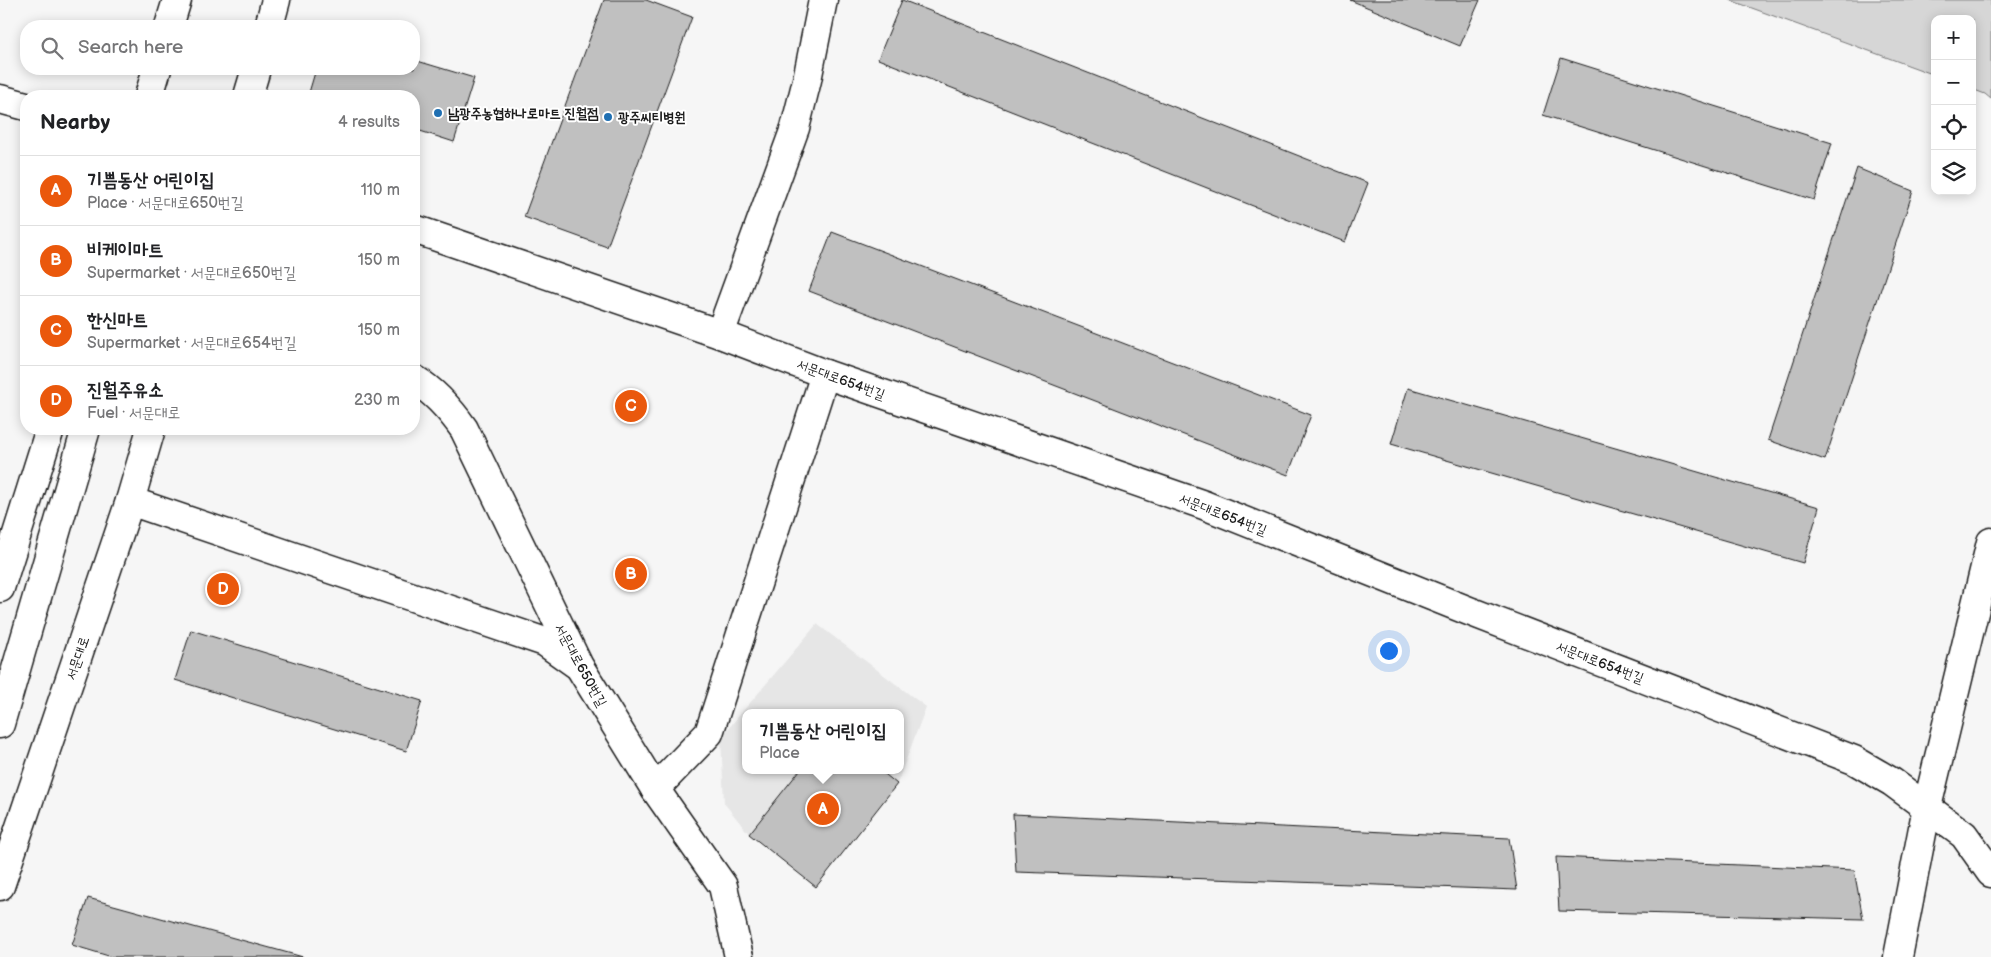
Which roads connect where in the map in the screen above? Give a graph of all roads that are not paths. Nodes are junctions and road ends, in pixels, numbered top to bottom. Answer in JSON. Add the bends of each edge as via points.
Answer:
{"nodes":[{"id":1,"x":177,"y":0,"type":"edge"},
{"id":2,"x":276,"y":0,"type":"edge"},
{"id":3,"x":823,"y":0,"type":"edge"},
{"id":4,"x":171,"y":20,"type":"edge"},
{"id":5,"x":270,"y":20,"type":"edge"},
{"id":6,"x":155,"y":75,"type":"edge"},
{"id":7,"x":254,"y":75,"type":"edge"},
{"id":8,"x":151,"y":90,"type":"edge"},
{"id":9,"x":250,"y":90,"type":"edge"},
{"id":10,"x":0,"y":99,"type":"edge"},
{"id":11,"x":20,"y":104,"type":"edge"},
{"id":12,"x":420,"y":231,"type":"edge"},
{"id":13,"x":720,"y":334,"type":"junction"},
{"id":14,"x":825,"y":374,"type":"junction"},
{"id":15,"x":420,"y":384,"type":"edge"},
{"id":16,"x":48,"y":435,"type":"edge"},
{"id":17,"x":84,"y":435,"type":"edge"},
{"id":18,"x":149,"y":435,"type":"edge"},
{"id":19,"x":130,"y":501,"type":"junction"},
{"id":20,"x":1991,"y":542,"type":"edge"},
{"id":21,"x":0,"y":588,"type":"edge"},
{"id":22,"x":579,"y":666,"type":"junction"},
{"id":23,"x":0,"y":724,"type":"edge"},
{"id":24,"x":655,"y":789,"type":"junction"},
{"id":25,"x":1927,"y":808,"type":"junction"},
{"id":26,"x":1991,"y":873,"type":"edge"},
{"id":27,"x":0,"y":886,"type":"edge"},
{"id":28,"x":739,"y":957,"type":"edge"},
{"id":29,"x":1898,"y":957,"type":"edge"}],
"edges":[{"from":1,"to":4,"type":"street"},
{"from":2,"to":5,"type":"street"},
{"from":3,"to":13,"type":"street","via":[[795,128]]},
{"from":6,"to":8,"type":"street"},
{"from":7,"to":9,"type":"street"},
{"from":10,"to":11,"type":"street"},
{"from":12,"to":13,"type":"street","name":"서문대로654번길"},
{"from":13,"to":14,"type":"street","name":"서문대로654번길"},
{"from":14,"to":24,"type":"street","via":[[709,733]]},
{"from":14,"to":25,"type":"street","name":"서문대로654번길","via":[[1204,506],[1854,760]]},
{"from":15,"to":22,"type":"street","name":"서문대로650번길","via":[[443,403],[464,429]]},
{"from":16,"to":21,"type":"street"},
{"from":17,"to":23,"type":"street"},
{"from":18,"to":19,"type":"street","name":"서문대로"},
{"from":19,"to":22,"type":"street","via":[[545,642]]},
{"from":19,"to":27,"type":"street","name":"서문대로"},
{"from":20,"to":25,"type":"street"},
{"from":22,"to":24,"type":"street","name":"서문대로650번길"},
{"from":24,"to":28,"type":"street","name":"서문대로650번길","via":[[723,886]]},
{"from":25,"to":26,"type":"street","name":"서문대로654번길","via":[[1964,835]]},
{"from":25,"to":29,"type":"street"}]}
